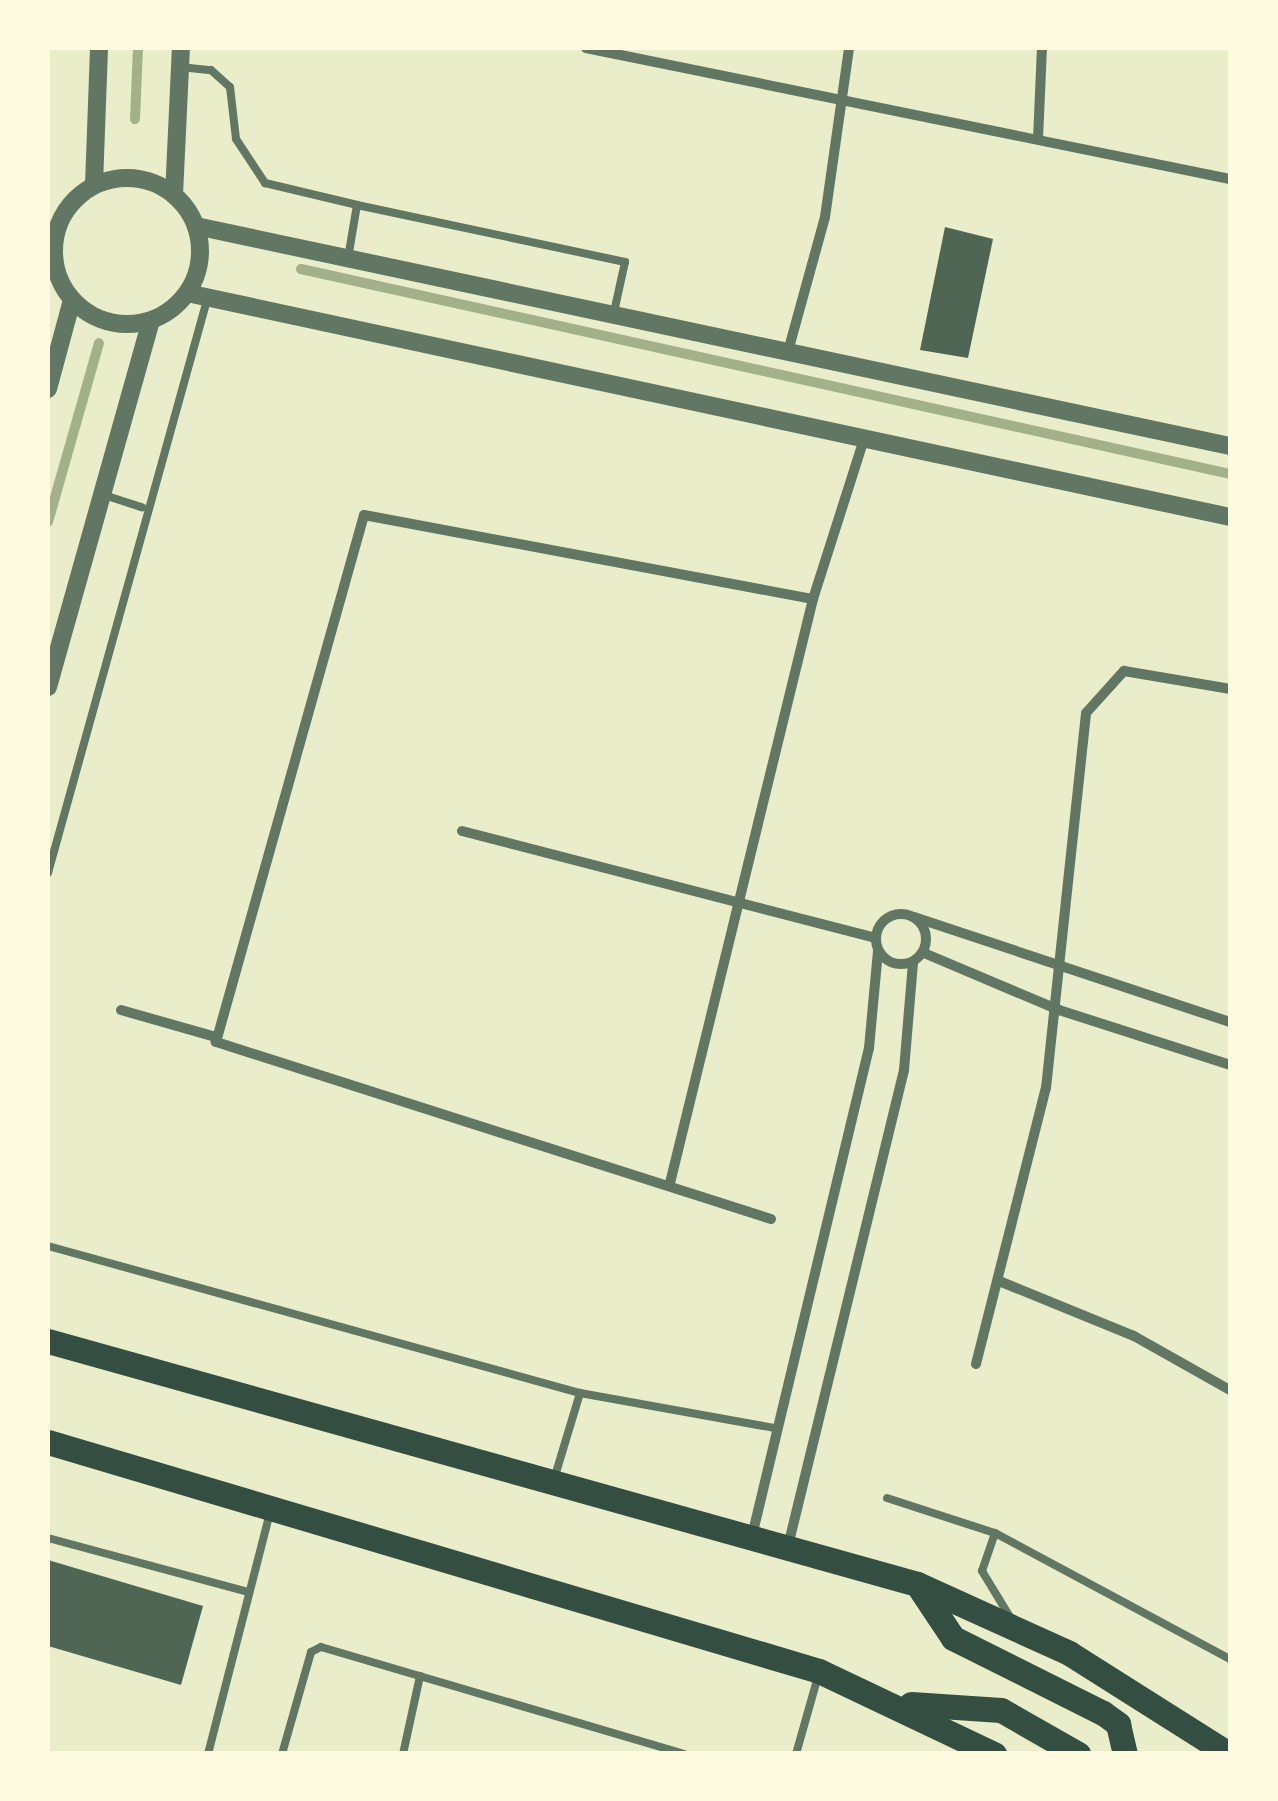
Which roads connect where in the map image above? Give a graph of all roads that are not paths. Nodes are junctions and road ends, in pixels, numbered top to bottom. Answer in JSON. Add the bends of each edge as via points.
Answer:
{"nodes":[{"id":1,"x":99,"y":48,"type":"edge"},
{"id":2,"x":181,"y":48,"type":"edge"},
{"id":3,"x":586,"y":48,"type":"edge"},
{"id":4,"x":850,"y":48,"type":"edge"},
{"id":5,"x":1042,"y":48,"type":"edge"},
{"id":6,"x":652,"y":54,"type":"edge"},
{"id":7,"x":180,"y":67,"type":"junction"},
{"id":8,"x":846,"y":107,"type":"junction"},
{"id":9,"x":1038,"y":139,"type":"junction"},
{"id":10,"x":1230,"y":166,"type":"edge"},
{"id":11,"x":1230,"y":179,"type":"edge"},
{"id":12,"x":94,"y":185,"type":"junction"},
{"id":13,"x":174,"y":195,"type":"junction"},
{"id":14,"x":357,"y":205,"type":"junction"},
{"id":15,"x":196,"y":226,"type":"junction"},
{"id":16,"x":347,"y":260,"type":"junction"},
{"id":17,"x":187,"y":293,"type":"junction"},
{"id":18,"x":207,"y":298,"type":"junction"},
{"id":19,"x":72,"y":300,"type":"junction"},
{"id":20,"x":613,"y":318,"type":"junction"},
{"id":21,"x":151,"y":321,"type":"junction"},
{"id":22,"x":787,"y":356,"type":"junction"},
{"id":23,"x":48,"y":389,"type":"edge"},
{"id":24,"x":863,"y":442,"type":"junction"},
{"id":25,"x":1230,"y":446,"type":"edge"},
{"id":26,"x":102,"y":494,"type":"junction"},
{"id":27,"x":142,"y":508,"type":"junction"},
{"id":28,"x":1230,"y":517,"type":"edge"},
{"id":29,"x":813,"y":599,"type":"junction"},
{"id":30,"x":48,"y":687,"type":"edge"},
{"id":31,"x":1230,"y":689,"type":"edge"},
{"id":32,"x":462,"y":831,"type":"dead end"},
{"id":33,"x":48,"y":873,"type":"edge"},
{"id":34,"x":738,"y":899,"type":"junction"},
{"id":35,"x":914,"y":917,"type":"junction"},
{"id":36,"x":875,"y":938,"type":"junction"},
{"id":37,"x":878,"y":951,"type":"junction"},
{"id":38,"x":924,"y":953,"type":"junction"},
{"id":39,"x":912,"y":962,"type":"junction"},
{"id":40,"x":1062,"y":964,"type":"junction"},
{"id":41,"x":121,"y":1010,"type":"dead end"},
{"id":42,"x":1059,"y":1010,"type":"junction"},
{"id":43,"x":1230,"y":1022,"type":"edge"},
{"id":44,"x":216,"y":1038,"type":"junction"},
{"id":45,"x":1230,"y":1065,"type":"edge"},
{"id":46,"x":670,"y":1183,"type":"junction"},
{"id":47,"x":771,"y":1219,"type":"dead end"},
{"id":48,"x":48,"y":1246,"type":"edge"},
{"id":49,"x":999,"y":1281,"type":"junction"},
{"id":50,"x":48,"y":1341,"type":"edge"},
{"id":51,"x":976,"y":1364,"type":"dead end"},
{"id":52,"x":1230,"y":1390,"type":"edge"},
{"id":53,"x":580,"y":1393,"type":"junction"},
{"id":54,"x":774,"y":1428,"type":"junction"},
{"id":55,"x":48,"y":1442,"type":"edge"},
{"id":56,"x":555,"y":1476,"type":"junction"},
{"id":57,"x":887,"y":1498,"type":"dead end"},
{"id":58,"x":271,"y":1509,"type":"junction"},
{"id":59,"x":995,"y":1533,"type":"junction"},
{"id":60,"x":752,"y":1536,"type":"junction"},
{"id":61,"x":48,"y":1538,"type":"edge"},
{"id":62,"x":788,"y":1547,"type":"junction"},
{"id":63,"x":917,"y":1584,"type":"junction"},
{"id":64,"x":248,"y":1592,"type":"junction"},
{"id":65,"x":1020,"y":1629,"type":"junction"},
{"id":66,"x":1230,"y":1659,"type":"edge"},
{"id":67,"x":819,"y":1671,"type":"junction"},
{"id":68,"x":420,"y":1676,"type":"junction"},
{"id":69,"x":903,"y":1704,"type":"junction"},
{"id":70,"x":208,"y":1754,"type":"edge"},
{"id":71,"x":282,"y":1754,"type":"edge"},
{"id":72,"x":403,"y":1754,"type":"edge"},
{"id":73,"x":684,"y":1754,"type":"edge"},
{"id":74,"x":796,"y":1754,"type":"edge"},
{"id":75,"x":994,"y":1754,"type":"edge"},
{"id":76,"x":1078,"y":1754,"type":"edge"},
{"id":77,"x":1125,"y":1754,"type":"edge"},
{"id":78,"x":1229,"y":1754,"type":"edge"}],
"edges":[{"from":1,"to":12,"type":"street"},
{"from":2,"to":7,"type":"street"},
{"from":3,"to":6,"type":"street"},
{"from":4,"to":8,"type":"street"},
{"from":5,"to":9,"type":"street"},
{"from":6,"to":8,"type":"street"},
{"from":7,"to":13,"type":"street"},
{"from":7,"to":14,"type":"lane","via":[[212,70],[230,86],[236,140],[265,183]]},
{"from":8,"to":9,"type":"street"},
{"from":8,"to":22,"type":"street"},
{"from":9,"to":11,"type":"street"},
{"from":10,"to":11,"type":"street"},
{"from":12,"to":13,"type":"street","via":[[136,178]]},
{"from":12,"to":19,"type":"street","via":[[55,238]]},
{"from":13,"to":15,"type":"street"},
{"from":14,"to":16,"type":"lane"},
{"from":14,"to":20,"type":"lane","via":[[625,262]]},
{"from":15,"to":16,"type":"street"},
{"from":15,"to":17,"type":"street","via":[[197,272]]},
{"from":16,"to":20,"type":"street"},
{"from":17,"to":18,"type":"street"},
{"from":17,"to":21,"type":"street"},
{"from":18,"to":24,"type":"street"},
{"from":18,"to":27,"type":"lane"},
{"from":19,"to":21,"type":"street","via":[[108,323]]},
{"from":19,"to":23,"type":"street"},
{"from":20,"to":22,"type":"street"},
{"from":21,"to":26,"type":"street"},
{"from":22,"to":25,"type":"street"},
{"from":24,"to":28,"type":"street"},
{"from":24,"to":29,"type":"street"},
{"from":26,"to":27,"type":"lane"},
{"from":26,"to":30,"type":"street"},
{"from":27,"to":33,"type":"lane"},
{"from":29,"to":34,"type":"street"},
{"from":29,"to":44,"type":"street","via":[[364,515]]},
{"from":31,"to":40,"type":"street","via":[[1143,668],[1114,677],[1092,701]]},
{"from":32,"to":34,"type":"street"},
{"from":34,"to":36,"type":"street"},
{"from":34,"to":46,"type":"street"},
{"from":35,"to":36,"type":"street","via":[[888,916]]},
{"from":35,"to":38,"type":"street"},
{"from":35,"to":40,"type":"street"},
{"from":36,"to":37,"type":"street"},
{"from":37,"to":39,"type":"street"},
{"from":37,"to":54,"type":"street","via":[[869,1048]]},
{"from":38,"to":39,"type":"street"},
{"from":38,"to":42,"type":"street"},
{"from":39,"to":62,"type":"street","via":[[904,1070]]},
{"from":40,"to":42,"type":"street"},
{"from":40,"to":43,"type":"street"},
{"from":41,"to":44,"type":"street"},
{"from":42,"to":45,"type":"street"},
{"from":42,"to":49,"type":"street","via":[[1036,1150]]},
{"from":44,"to":46,"type":"street","via":[[220,1048]]},
{"from":46,"to":47,"type":"street"},
{"from":48,"to":53,"type":"lane"},
{"from":49,"to":51,"type":"street"},
{"from":49,"to":52,"type":"street","via":[[1134,1336]]},
{"from":50,"to":56,"type":"main road"},
{"from":53,"to":54,"type":"lane"},
{"from":53,"to":56,"type":"lane"},
{"from":54,"to":60,"type":"street"},
{"from":55,"to":58,"type":"main road"},
{"from":56,"to":60,"type":"main road"},
{"from":57,"to":59,"type":"lane"},
{"from":58,"to":64,"type":"lane"},
{"from":58,"to":67,"type":"main road"},
{"from":59,"to":65,"type":"lane","via":[[986,1586]]},
{"from":59,"to":66,"type":"lane"},
{"from":60,"to":62,"type":"main road"},
{"from":61,"to":64,"type":"lane"},
{"from":62,"to":63,"type":"main road"},
{"from":63,"to":65,"type":"main road"},
{"from":63,"to":77,"type":"main road","via":[[954,1638],[1118,1724]]},
{"from":64,"to":70,"type":"lane"},
{"from":65,"to":78,"type":"main road"},
{"from":67,"to":69,"type":"main road"},
{"from":67,"to":74,"type":"lane"},
{"from":68,"to":71,"type":"lane","via":[[315,1648]]},
{"from":68,"to":72,"type":"lane"},
{"from":68,"to":73,"type":"lane"},
{"from":69,"to":75,"type":"main road"},
{"from":69,"to":76,"type":"main road","via":[[1000,1710]]}]}
